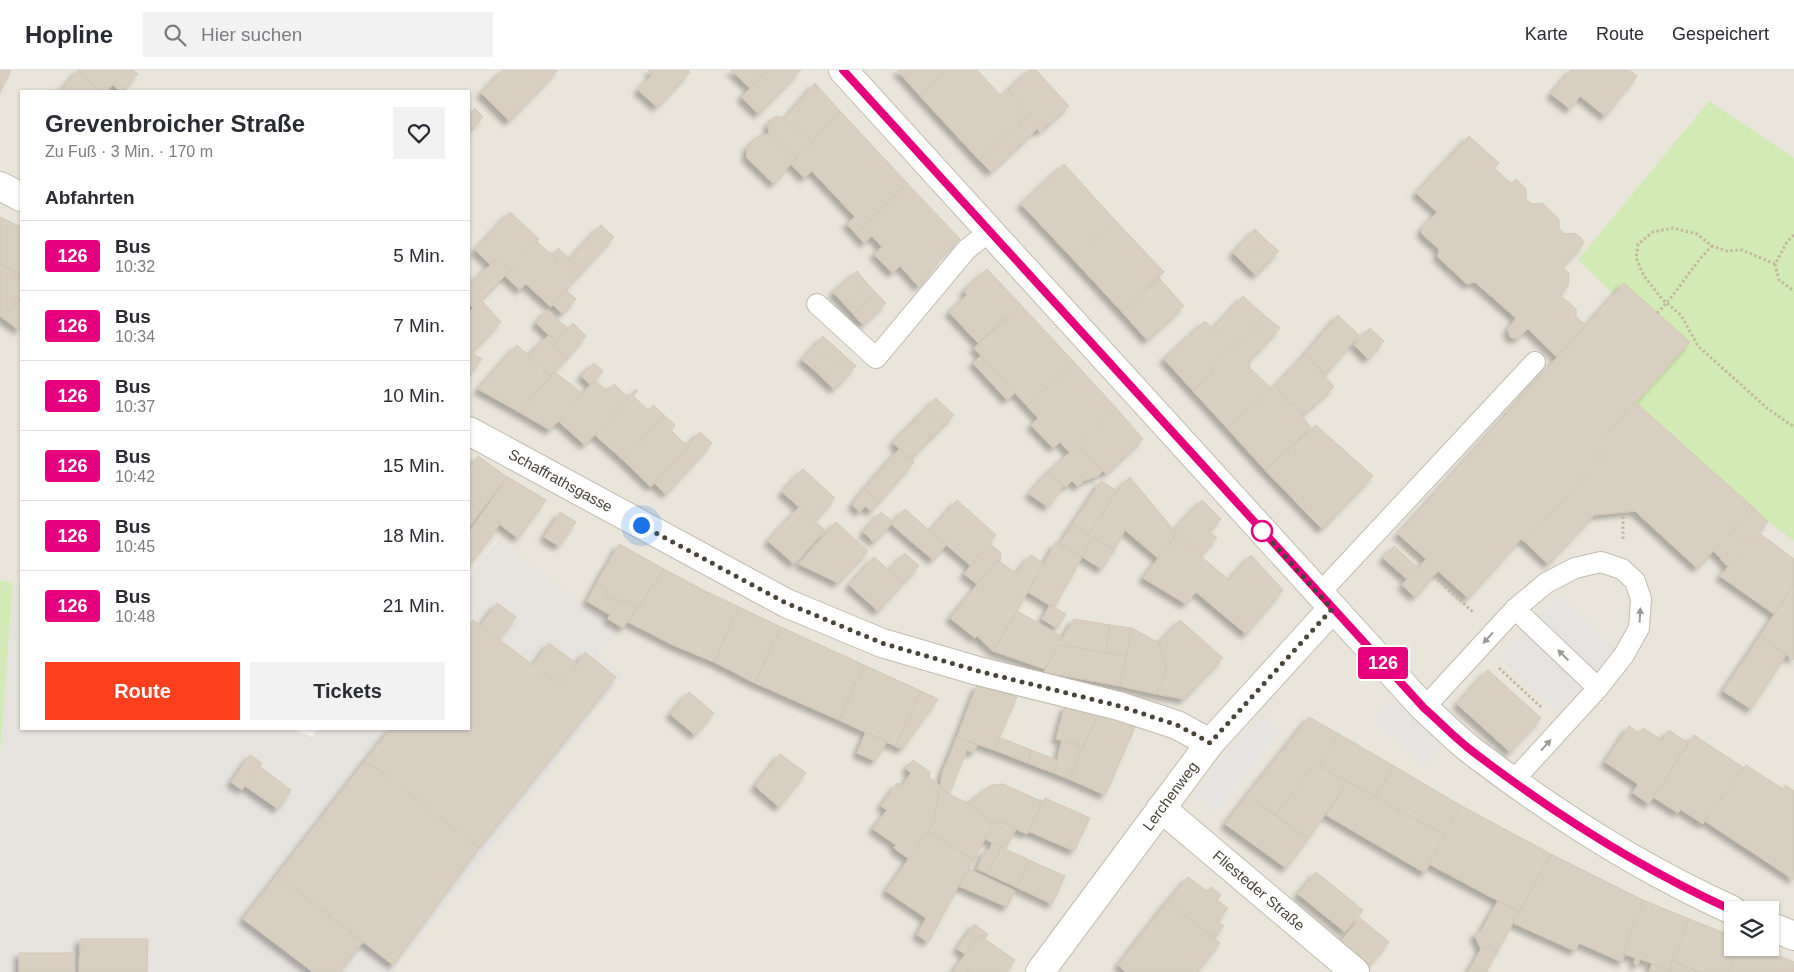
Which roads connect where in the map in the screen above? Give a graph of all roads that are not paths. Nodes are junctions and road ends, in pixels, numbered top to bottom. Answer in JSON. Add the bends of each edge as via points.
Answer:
{"nodes":[{"id":1,"x":843,"y":70,"type":"edge"},
{"id":2,"x":0,"y":186,"type":"edge"},
{"id":3,"x":20,"y":196,"type":"edge"},
{"id":4,"x":990,"y":231,"type":"junction"},
{"id":5,"x":817,"y":304,"type":"dead end"},
{"id":6,"x":1535,"y":362,"type":"dead end"},
{"id":7,"x":470,"y":432,"type":"edge"},
{"id":8,"x":1326,"y":602,"type":"junction"},
{"id":9,"x":1515,"y":609,"type":"junction"},
{"id":10,"x":1598,"y":688,"type":"junction"},
{"id":11,"x":1424,"y":708,"type":"junction"},
{"id":12,"x":1210,"y":743,"type":"junction"},
{"id":13,"x":1514,"y":781,"type":"junction"},
{"id":14,"x":1161,"y":808,"type":"junction"},
{"id":15,"x":1724,"y":906,"type":"edge"},
{"id":16,"x":1779,"y":930,"type":"edge"},
{"id":17,"x":1794,"y":936,"type":"edge"},
{"id":18,"x":1040,"y":972,"type":"edge"},
{"id":19,"x":1355,"y":972,"type":"edge"}],
"edges":[{"from":1,"to":4,"type":"street"},
{"from":2,"to":3,"type":"street"},
{"from":4,"to":5,"type":"lane","via":[[967,249],[876,358]]},
{"from":4,"to":8,"type":"street"},
{"from":6,"to":8,"type":"lane"},
{"from":7,"to":12,"type":"street","name":"Schaffrathsgasse","via":[[786,603],[882,643],[1119,706],[1177,725]]},
{"from":8,"to":11,"type":"street"},
{"from":8,"to":12,"type":"street","name":"Lerchenweg"},
{"from":10,"to":9,"type":"lane","one_way":true},
{"from":10,"to":9,"type":"lane","one_way":true,"via":[[1624,655],[1639,628],[1641,599],[1635,582],[1622,569],[1601,562],[1575,568],[1546,582]]},
{"from":9,"to":11,"type":"lane","one_way":true},
{"from":13,"to":10,"type":"lane","one_way":true},
{"from":11,"to":13,"type":"street","via":[[1471,750]]},
{"from":12,"to":14,"type":"street","name":"Lerchenweg"},
{"from":13,"to":15,"type":"street","via":[[1572,823],[1646,868]]},
{"from":14,"to":18,"type":"street","name":"Lerchenweg"},
{"from":14,"to":19,"type":"street","name":"Fliesteder Straße"},
{"from":16,"to":17,"type":"street"}]}
